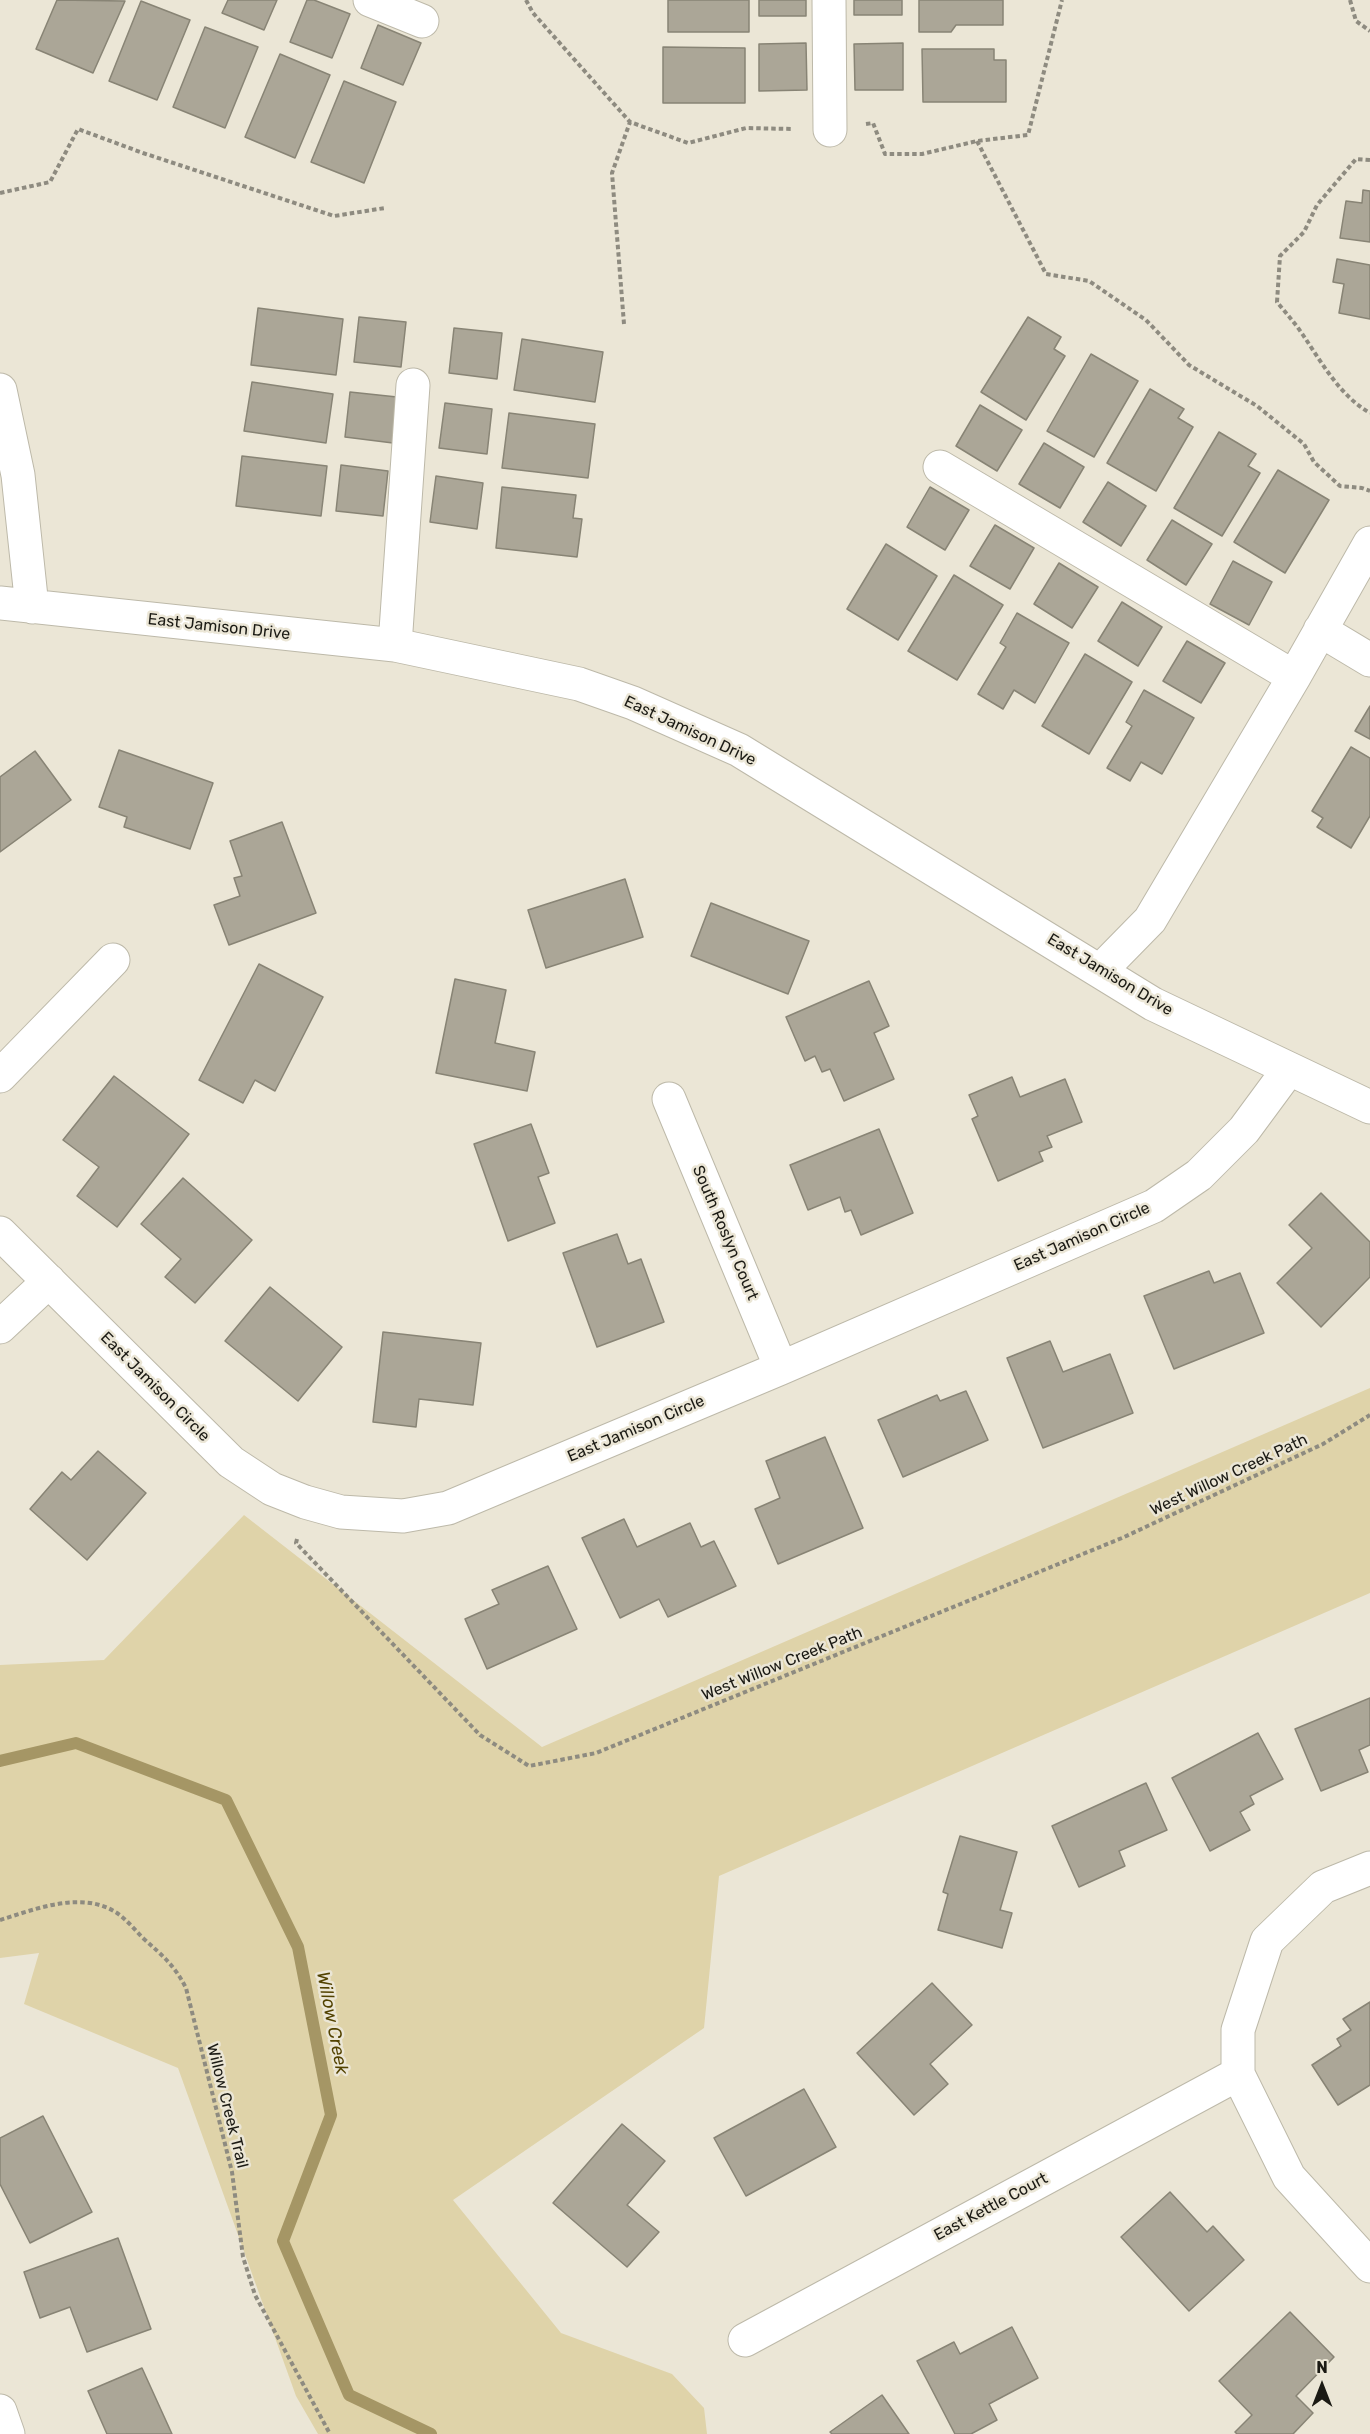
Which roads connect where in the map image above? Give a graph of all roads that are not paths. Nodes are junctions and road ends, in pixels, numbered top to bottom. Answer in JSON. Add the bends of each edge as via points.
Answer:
{"nodes":[{"id":1,"x":370,"y":0,"type":"edge"},
{"id":2,"x":829,"y":0,"type":"edge"},
{"id":3,"x":422,"y":21,"type":"dead end"},
{"id":4,"x":830,"y":130,"type":"road end"},
{"id":5,"x":413,"y":385,"type":"dead end"},
{"id":6,"x":0,"y":390,"type":"edge"},
{"id":7,"x":940,"y":467,"type":"dead end"},
{"id":8,"x":1370,"y":543,"type":"edge"},
{"id":9,"x":16,"y":605,"type":"edge"},
{"id":10,"x":1320,"y":630,"type":"junction"},
{"id":11,"x":395,"y":645,"type":"junction"},
{"id":12,"x":1370,"y":660,"type":"edge"},
{"id":13,"x":1294,"y":677,"type":"junction"},
{"id":14,"x":113,"y":960,"type":"dead end"},
{"id":15,"x":1100,"y":971,"type":"junction"},
{"id":16,"x":1288,"y":1069,"type":"junction"},
{"id":17,"x":0,"y":1077,"type":"edge"},
{"id":18,"x":669,"y":1099,"type":"dead end"},
{"id":19,"x":1370,"y":1107,"type":"edge"},
{"id":20,"x":0,"y":1233,"type":"edge"},
{"id":21,"x":49,"y":1281,"type":"junction"},
{"id":22,"x":0,"y":1327,"type":"edge"},
{"id":23,"x":781,"y":1368,"type":"junction"},
{"id":24,"x":1370,"y":1868,"type":"edge"},
{"id":25,"x":1238,"y":2074,"type":"junction"},
{"id":26,"x":1370,"y":2266,"type":"edge"},
{"id":27,"x":745,"y":2340,"type":"dead end"},
{"id":28,"x":0,"y":2411,"type":"edge"},
{"id":29,"x":8,"y":2434,"type":"edge"}],
"edges":[{"from":1,"to":3,"type":"street"},
{"from":2,"to":4,"type":"street"},
{"from":5,"to":11,"type":"street"},
{"from":6,"to":9,"type":"street","via":[[18,475]]},
{"from":7,"to":13,"type":"street"},
{"from":8,"to":10,"type":"street"},
{"from":9,"to":11,"type":"street","name":"East Jamison Drive"},
{"from":10,"to":12,"type":"street"},
{"from":10,"to":13,"type":"street"},
{"from":11,"to":15,"type":"street","name":"East Jamison Drive","via":[[579,684],[633,703],[739,750]]},
{"from":13,"to":15,"type":"street","via":[[1150,920]]},
{"from":14,"to":17,"type":"street"},
{"from":15,"to":16,"type":"street","name":"East Jamison Drive","via":[[1154,1004]]},
{"from":16,"to":19,"type":"street","name":"East Jamison Drive"},
{"from":16,"to":23,"type":"street","name":"East Jamison Circle","via":[[1244,1130],[1199,1175],[1154,1206]]},
{"from":18,"to":23,"type":"street","name":"South Roslyn Court"},
{"from":20,"to":21,"type":"street","name":"East Jamison Circle"},
{"from":21,"to":22,"type":"street"},
{"from":21,"to":23,"type":"street","name":"East Jamison Circle","via":[[231,1462],[272,1489],[341,1512],[403,1516],[448,1509]]},
{"from":24,"to":25,"type":"street","via":[[1323,1887],[1268,1941],[1238,2030]]},
{"from":25,"to":26,"type":"street","via":[[1288,2177]]},
{"from":25,"to":27,"type":"street","name":"East Kettle Court"},
{"from":28,"to":29,"type":"street"}]}
